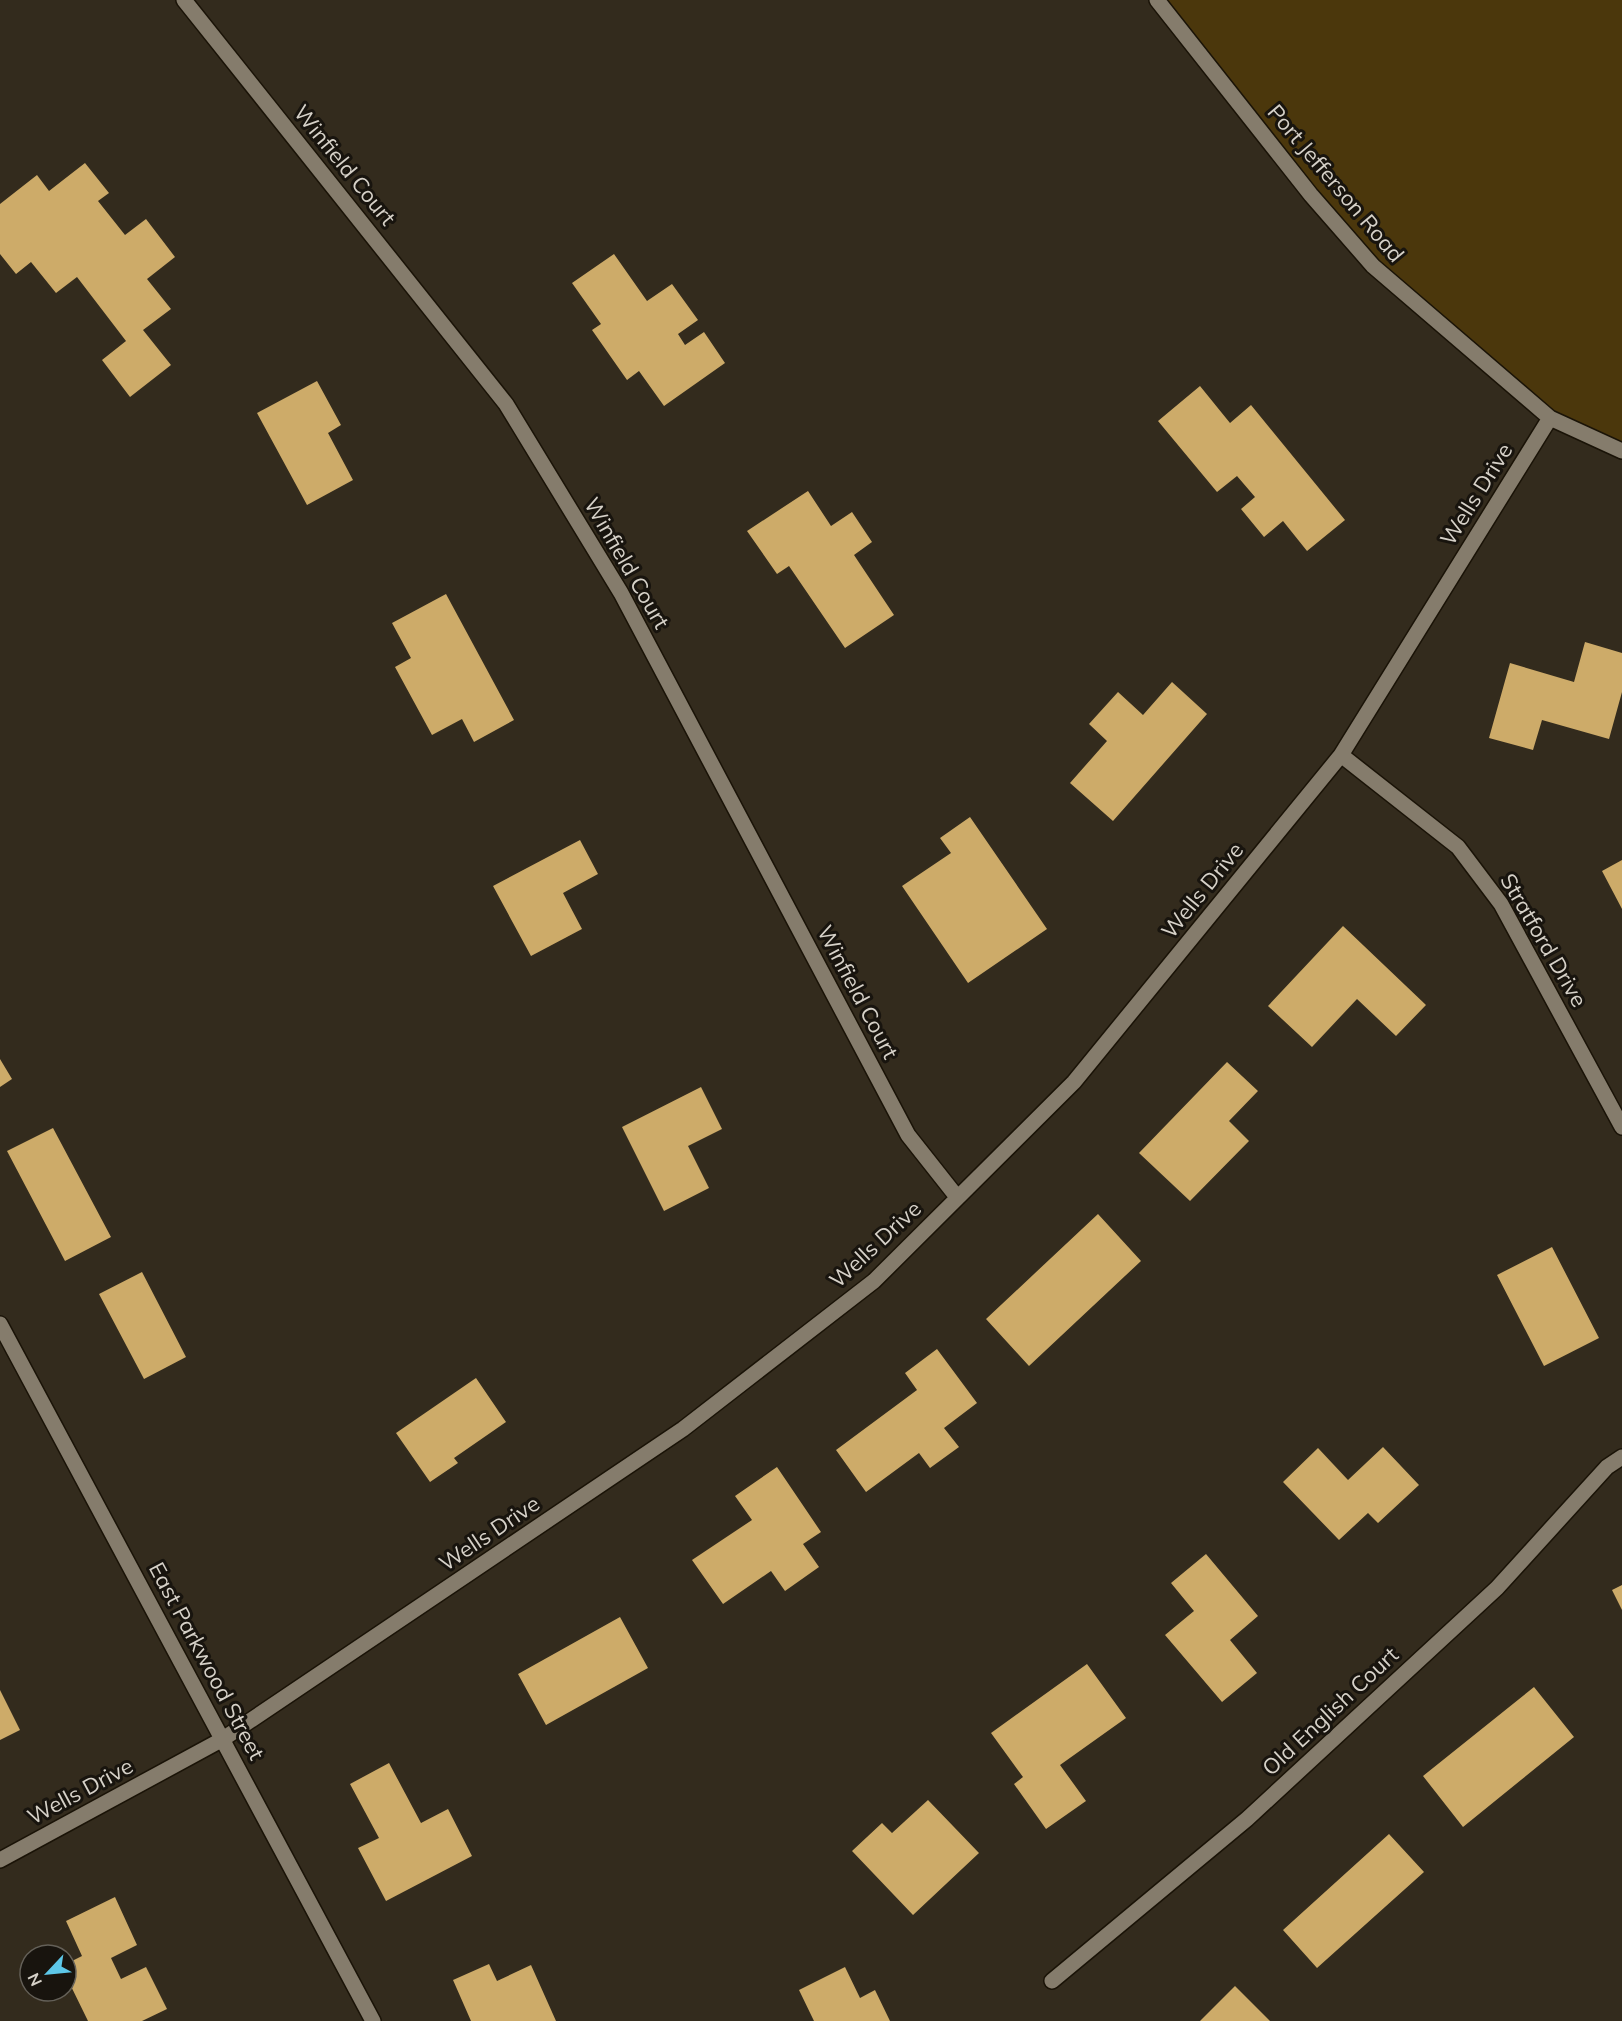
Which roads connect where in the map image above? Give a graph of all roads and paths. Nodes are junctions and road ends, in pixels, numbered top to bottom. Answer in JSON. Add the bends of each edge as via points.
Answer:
{"nodes":[{"id":1,"x":184,"y":0,"type":"edge"},
{"id":2,"x":1157,"y":0,"type":"edge"},
{"id":3,"x":1550,"y":418,"type":"junction"},
{"id":4,"x":1622,"y":451,"type":"edge"},
{"id":5,"x":1341,"y":755,"type":"junction"},
{"id":6,"x":1622,"y":1126,"type":"edge"},
{"id":7,"x":957,"y":1197,"type":"junction"},
{"id":8,"x":0,"y":1324,"type":"edge"},
{"id":9,"x":1622,"y":1457,"type":"edge"},
{"id":10,"x":223,"y":1739,"type":"junction"},
{"id":11,"x":0,"y":1860,"type":"edge"},
{"id":12,"x":1052,"y":1981,"type":"dead end"},
{"id":13,"x":373,"y":2021,"type":"edge"}],
"edges":[{"from":1,"to":7,"type":"street","name":"Winfield Court","via":[[506,404],[621,592],[908,1135]]},
{"from":2,"to":3,"type":"street","name":"Port Jefferson Road","via":[[1372,266]]},
{"from":3,"to":4,"type":"street","name":"Port Jefferson Road"},
{"from":3,"to":5,"type":"street","name":"Wells Drive"},
{"from":5,"to":6,"type":"street","name":"Stratford Drive","via":[[1458,847],[1473,866],[1501,904]]},
{"from":5,"to":7,"type":"street","name":"Wells Drive","via":[[1074,1082]]},
{"from":7,"to":10,"type":"street","name":"Wells Drive","via":[[874,1281],[683,1429]]},
{"from":8,"to":10,"type":"street","name":"East Parkwood Street"},
{"from":9,"to":12,"type":"street","name":"Old English Court","via":[[1607,1467],[1497,1588],[1247,1819]]},
{"from":10,"to":11,"type":"street","name":"Wells Drive"},
{"from":10,"to":13,"type":"street","name":"East Parkwood Street"}]}
